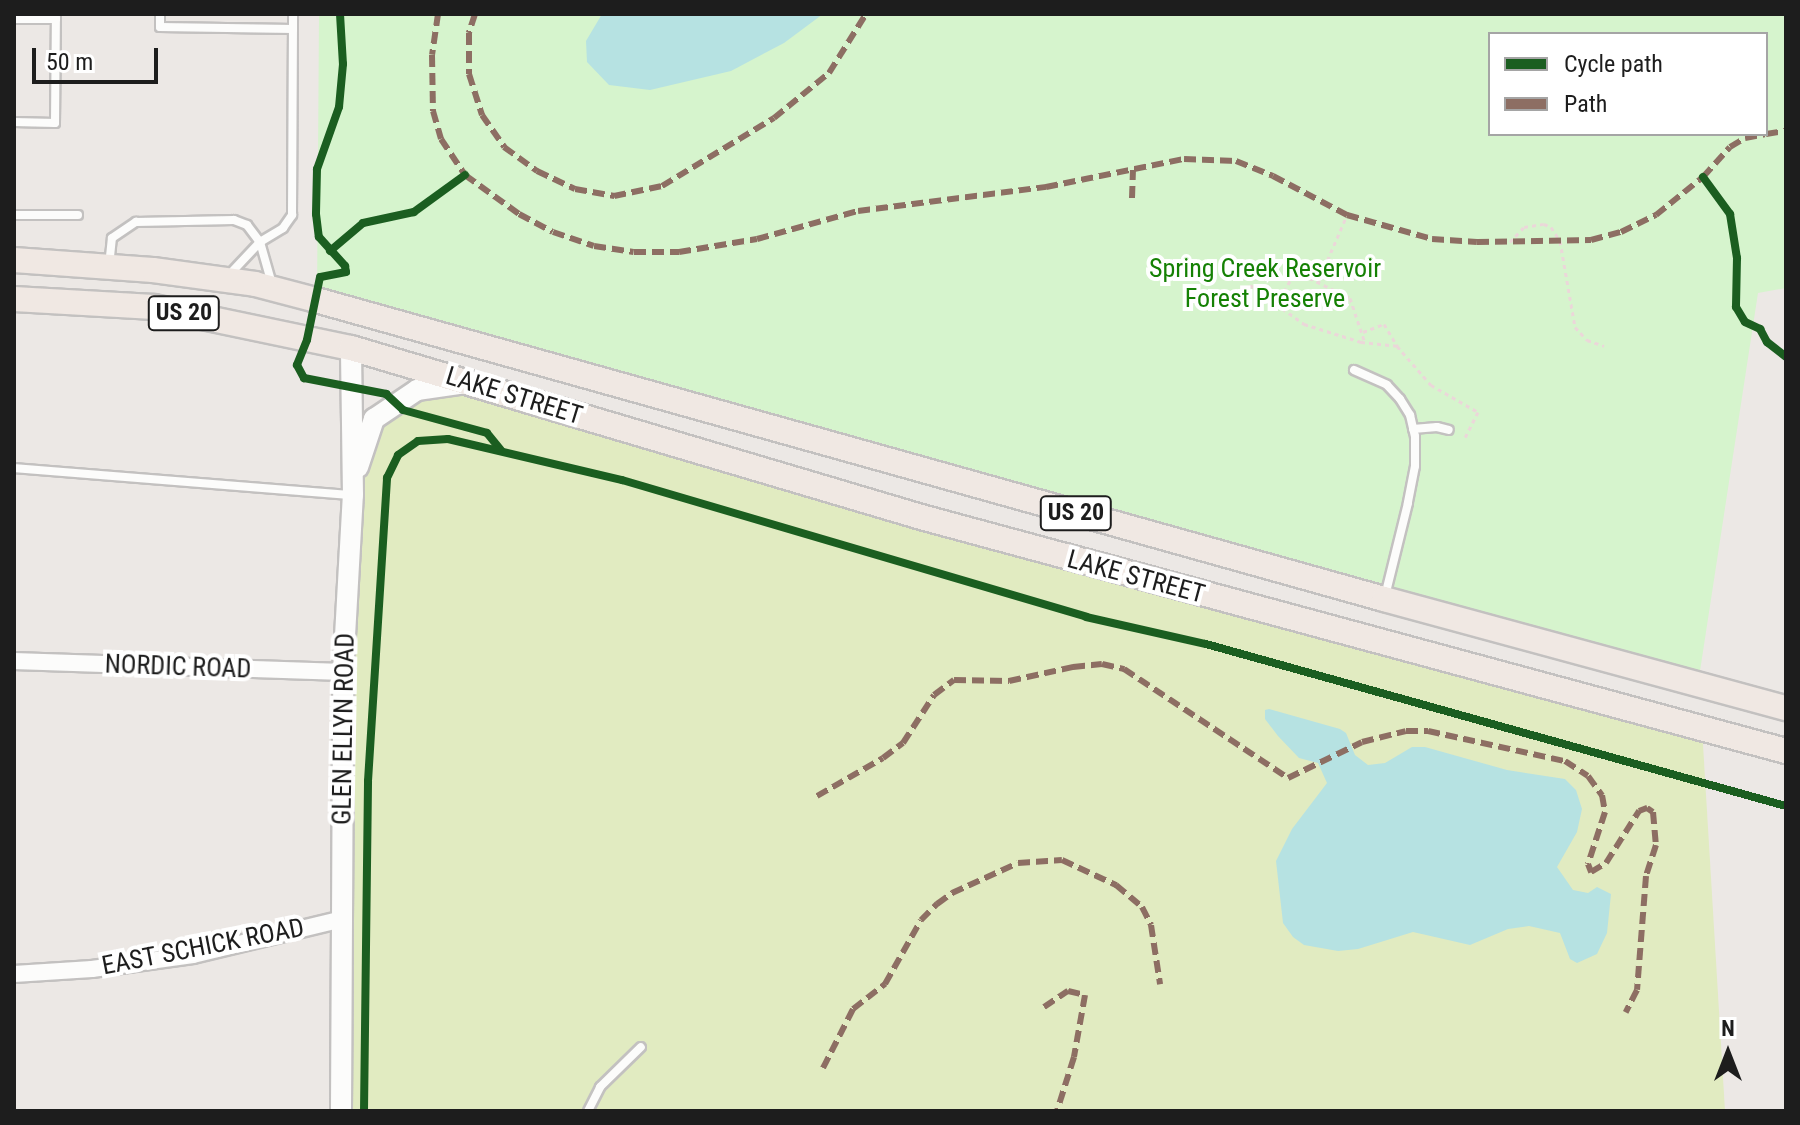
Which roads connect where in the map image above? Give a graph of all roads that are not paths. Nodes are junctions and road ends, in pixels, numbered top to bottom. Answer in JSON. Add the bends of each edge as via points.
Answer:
{"nodes":[{"id":1,"x":160,"y":14,"type":"edge"},
{"id":2,"x":293,"y":14,"type":"edge"},
{"id":3,"x":56,"y":16,"type":"edge"},
{"id":4,"x":14,"y":19,"type":"edge"},
{"id":5,"x":293,"y":29,"type":"junction"},
{"id":6,"x":14,"y":122,"type":"edge"},
{"id":7,"x":14,"y":215,"type":"edge"},
{"id":8,"x":78,"y":215,"type":"dead end"},
{"id":9,"x":260,"y":242,"type":"junction"},
{"id":10,"x":14,"y":260,"type":"edge"},
{"id":11,"x":109,"y":266,"type":"junction"},
{"id":12,"x":224,"y":280,"type":"junction"},
{"id":13,"x":273,"y":289,"type":"junction"},
{"id":14,"x":14,"y":299,"type":"edge"},
{"id":15,"x":367,"y":315,"type":"junction"},
{"id":16,"x":351,"y":348,"type":"junction"},
{"id":17,"x":1354,"y":370,"type":"dead end"},
{"id":18,"x":469,"y":383,"type":"junction"},
{"id":19,"x":1413,"y":429,"type":"junction"},
{"id":20,"x":1449,"y":430,"type":"dead end"},
{"id":21,"x":14,"y":468,"type":"edge"},
{"id":22,"x":353,"y":495,"type":"junction"},
{"id":23,"x":1384,"y":599,"type":"junction"},
{"id":24,"x":1373,"y":641,"type":"junction"},
{"id":25,"x":14,"y":661,"type":"edge"},
{"id":26,"x":343,"y":672,"type":"junction"},
{"id":27,"x":1786,"y":708,"type":"edge"},
{"id":28,"x":1786,"y":751,"type":"edge"},
{"id":29,"x":343,"y":919,"type":"junction"},
{"id":30,"x":14,"y":974,"type":"edge"},
{"id":31,"x":641,"y":1047,"type":"dead end"},
{"id":32,"x":341,"y":1111,"type":"edge"},
{"id":33,"x":588,"y":1111,"type":"edge"}],
"edges":[{"from":1,"to":5,"type":"lane","via":[[160,27]]},
{"from":2,"to":5,"type":"lane"},
{"from":3,"to":4,"type":"lane"},
{"from":3,"to":6,"type":"lane","via":[[55,123]]},
{"from":5,"to":9,"type":"lane","via":[[292,215],[283,228]]},
{"from":7,"to":8,"type":"lane"},
{"from":9,"to":11,"type":"lane","via":[[247,225],[234,220],[136,222],[112,238]]},
{"from":9,"to":12,"type":"lane"},
{"from":9,"to":13,"type":"lane"},
{"from":10,"to":11,"type":"main road","number":"US 20"},
{"from":11,"to":12,"type":"main road","number":"US 20"},
{"from":12,"to":13,"type":"main road","number":"US 20"},
{"from":13,"to":15,"type":"main road","number":"US 20"},
{"from":14,"to":16,"type":"main road","number":"US 20","via":[[154,307]]},
{"from":15,"to":16,"type":"main road"},
{"from":15,"to":23,"type":"main road","name":"LAKE STREET","number":"US 20"},
{"from":16,"to":18,"type":"main road","name":"LAKE STREET","number":"US 20"},
{"from":16,"to":22,"type":"street","name":"GLEN ELLYN ROAD"},
{"from":17,"to":19,"type":"lane","via":[[1387,385],[1400,399]]},
{"from":18,"to":22,"type":"street","via":[[417,390],[374,419]]},
{"from":18,"to":24,"type":"main road","name":"LAKE STREET","number":"US 20","via":[[921,517]]},
{"from":19,"to":20,"type":"lane"},
{"from":19,"to":23,"type":"lane","via":[[1411,491]]},
{"from":21,"to":22,"type":"lane"},
{"from":22,"to":26,"type":"street","name":"GLEN ELLYN ROAD"},
{"from":23,"to":24,"type":"main road"},
{"from":23,"to":27,"type":"main road","name":"LAKE STREET","number":"US 20"},
{"from":24,"to":28,"type":"main road","name":"LAKE STREET","number":"US 20"},
{"from":25,"to":26,"type":"street","name":"NORDIC ROAD"},
{"from":26,"to":29,"type":"street","name":"GLEN ELLYN ROAD"},
{"from":29,"to":30,"type":"street","name":"EAST SCHICK ROAD","via":[[193,955]]},
{"from":29,"to":32,"type":"street","name":"GLEN ELLYN ROAD"},
{"from":31,"to":33,"type":"lane","via":[[600,1087]]}]}
